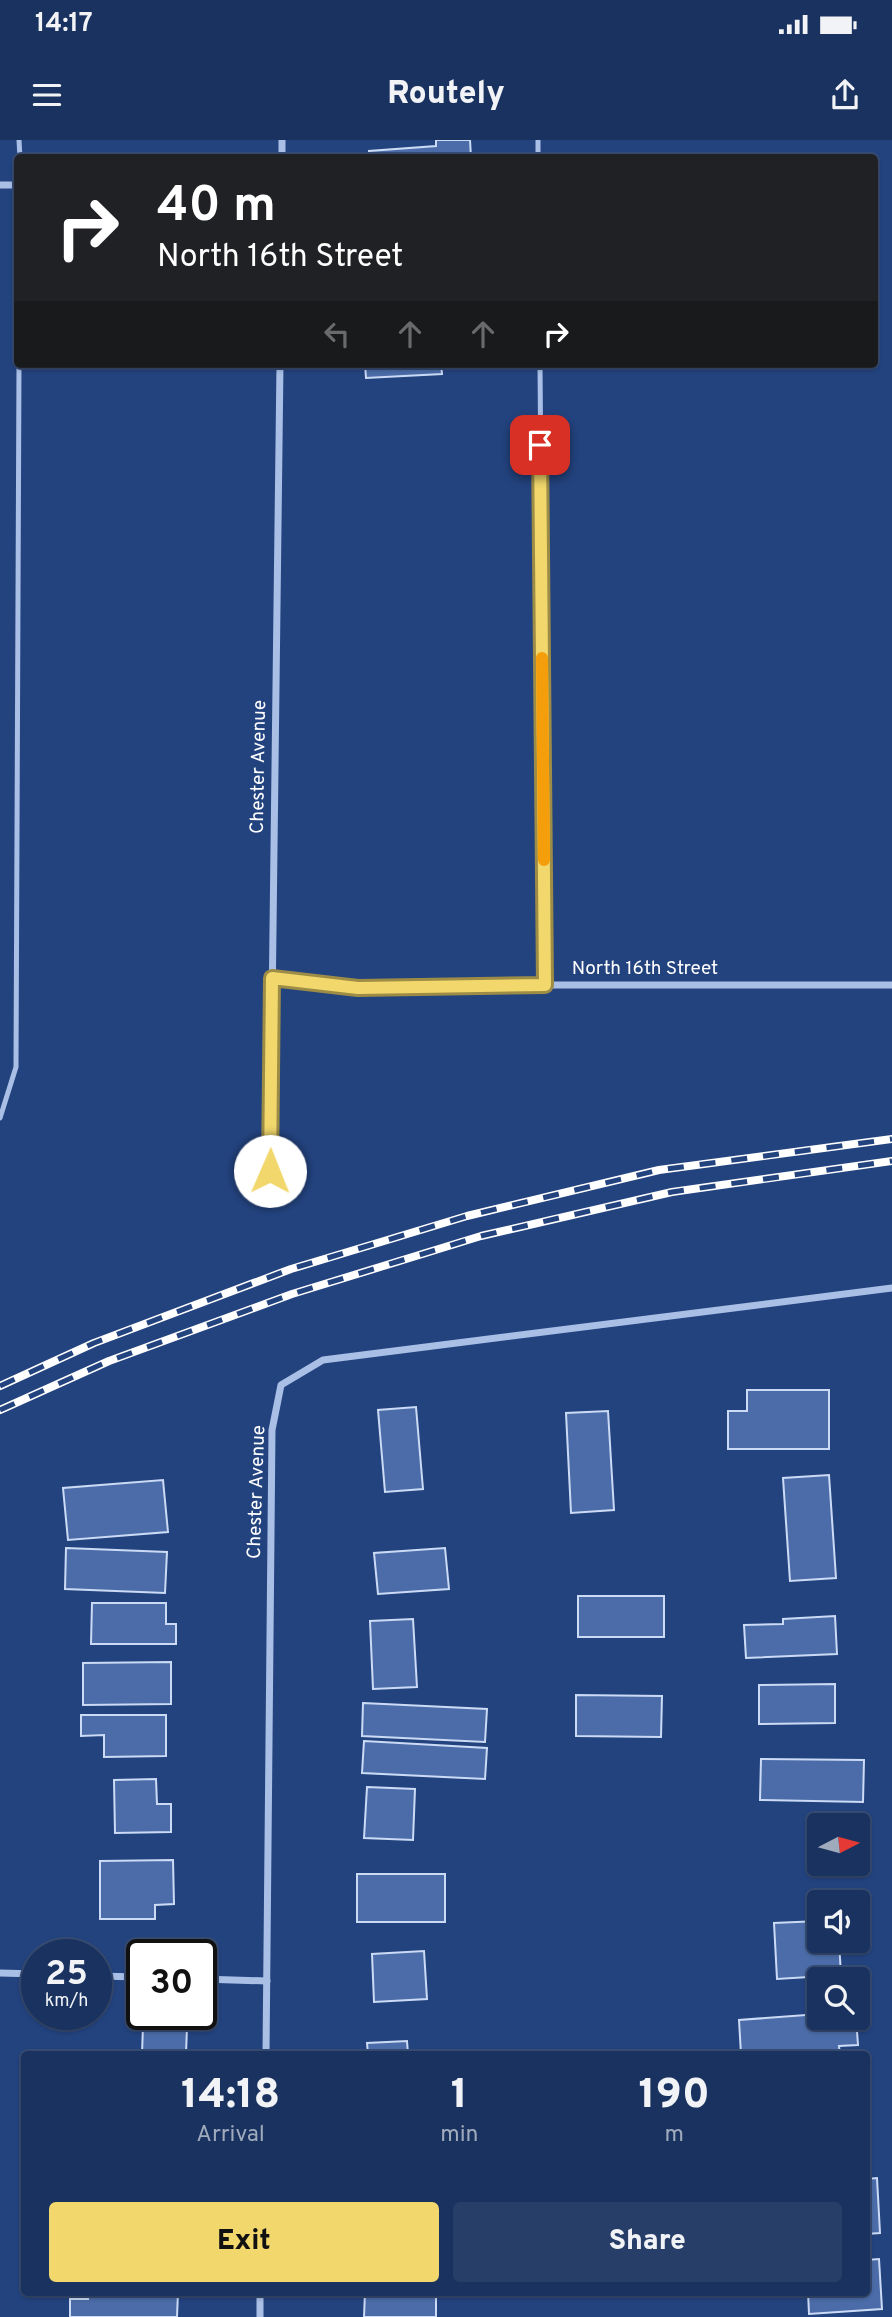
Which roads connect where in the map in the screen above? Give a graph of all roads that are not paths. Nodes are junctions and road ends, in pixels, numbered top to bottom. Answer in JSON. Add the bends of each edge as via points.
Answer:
{"nodes":[{"id":1,"x":19,"y":368,"type":"edge"},
{"id":2,"x":280,"y":368,"type":"edge"},
{"id":3,"x":540,"y":368,"type":"edge"},
{"id":4,"x":272,"y":978,"type":"junction"},
{"id":5,"x":545,"y":985,"type":"junction"},
{"id":6,"x":892,"y":985,"type":"edge"},
{"id":7,"x":0,"y":1118,"type":"edge"},
{"id":8,"x":270,"y":1171,"type":"dead end"},
{"id":9,"x":892,"y":1288,"type":"edge"},
{"id":10,"x":0,"y":1973,"type":"edge"},
{"id":11,"x":21,"y":1974,"type":"edge"},
{"id":12,"x":217,"y":1980,"type":"edge"},
{"id":13,"x":267,"y":1982,"type":"junction"},
{"id":14,"x":266,"y":2051,"type":"edge"},
{"id":15,"x":261,"y":2296,"type":"edge"},
{"id":16,"x":260,"y":2317,"type":"edge"}],
"edges":[{"from":1,"to":7,"type":"lane","via":[[16,1067]]},
{"from":2,"to":4,"type":"street","name":"Chester Avenue"},
{"from":3,"to":5,"type":"lane"},
{"from":4,"to":5,"type":"street","name":"North 16th Street","via":[[358,988]]},
{"from":4,"to":8,"type":"street","name":"Chester Avenue"},
{"from":5,"to":6,"type":"street","name":"North 16th Street"},
{"from":9,"to":13,"type":"street","name":"Chester Avenue","via":[[323,1360],[281,1385],[272,1430]]},
{"from":10,"to":11,"type":"street"},
{"from":12,"to":13,"type":"street"},
{"from":13,"to":14,"type":"street","name":"Chester Avenue"},
{"from":15,"to":16,"type":"street"}]}
